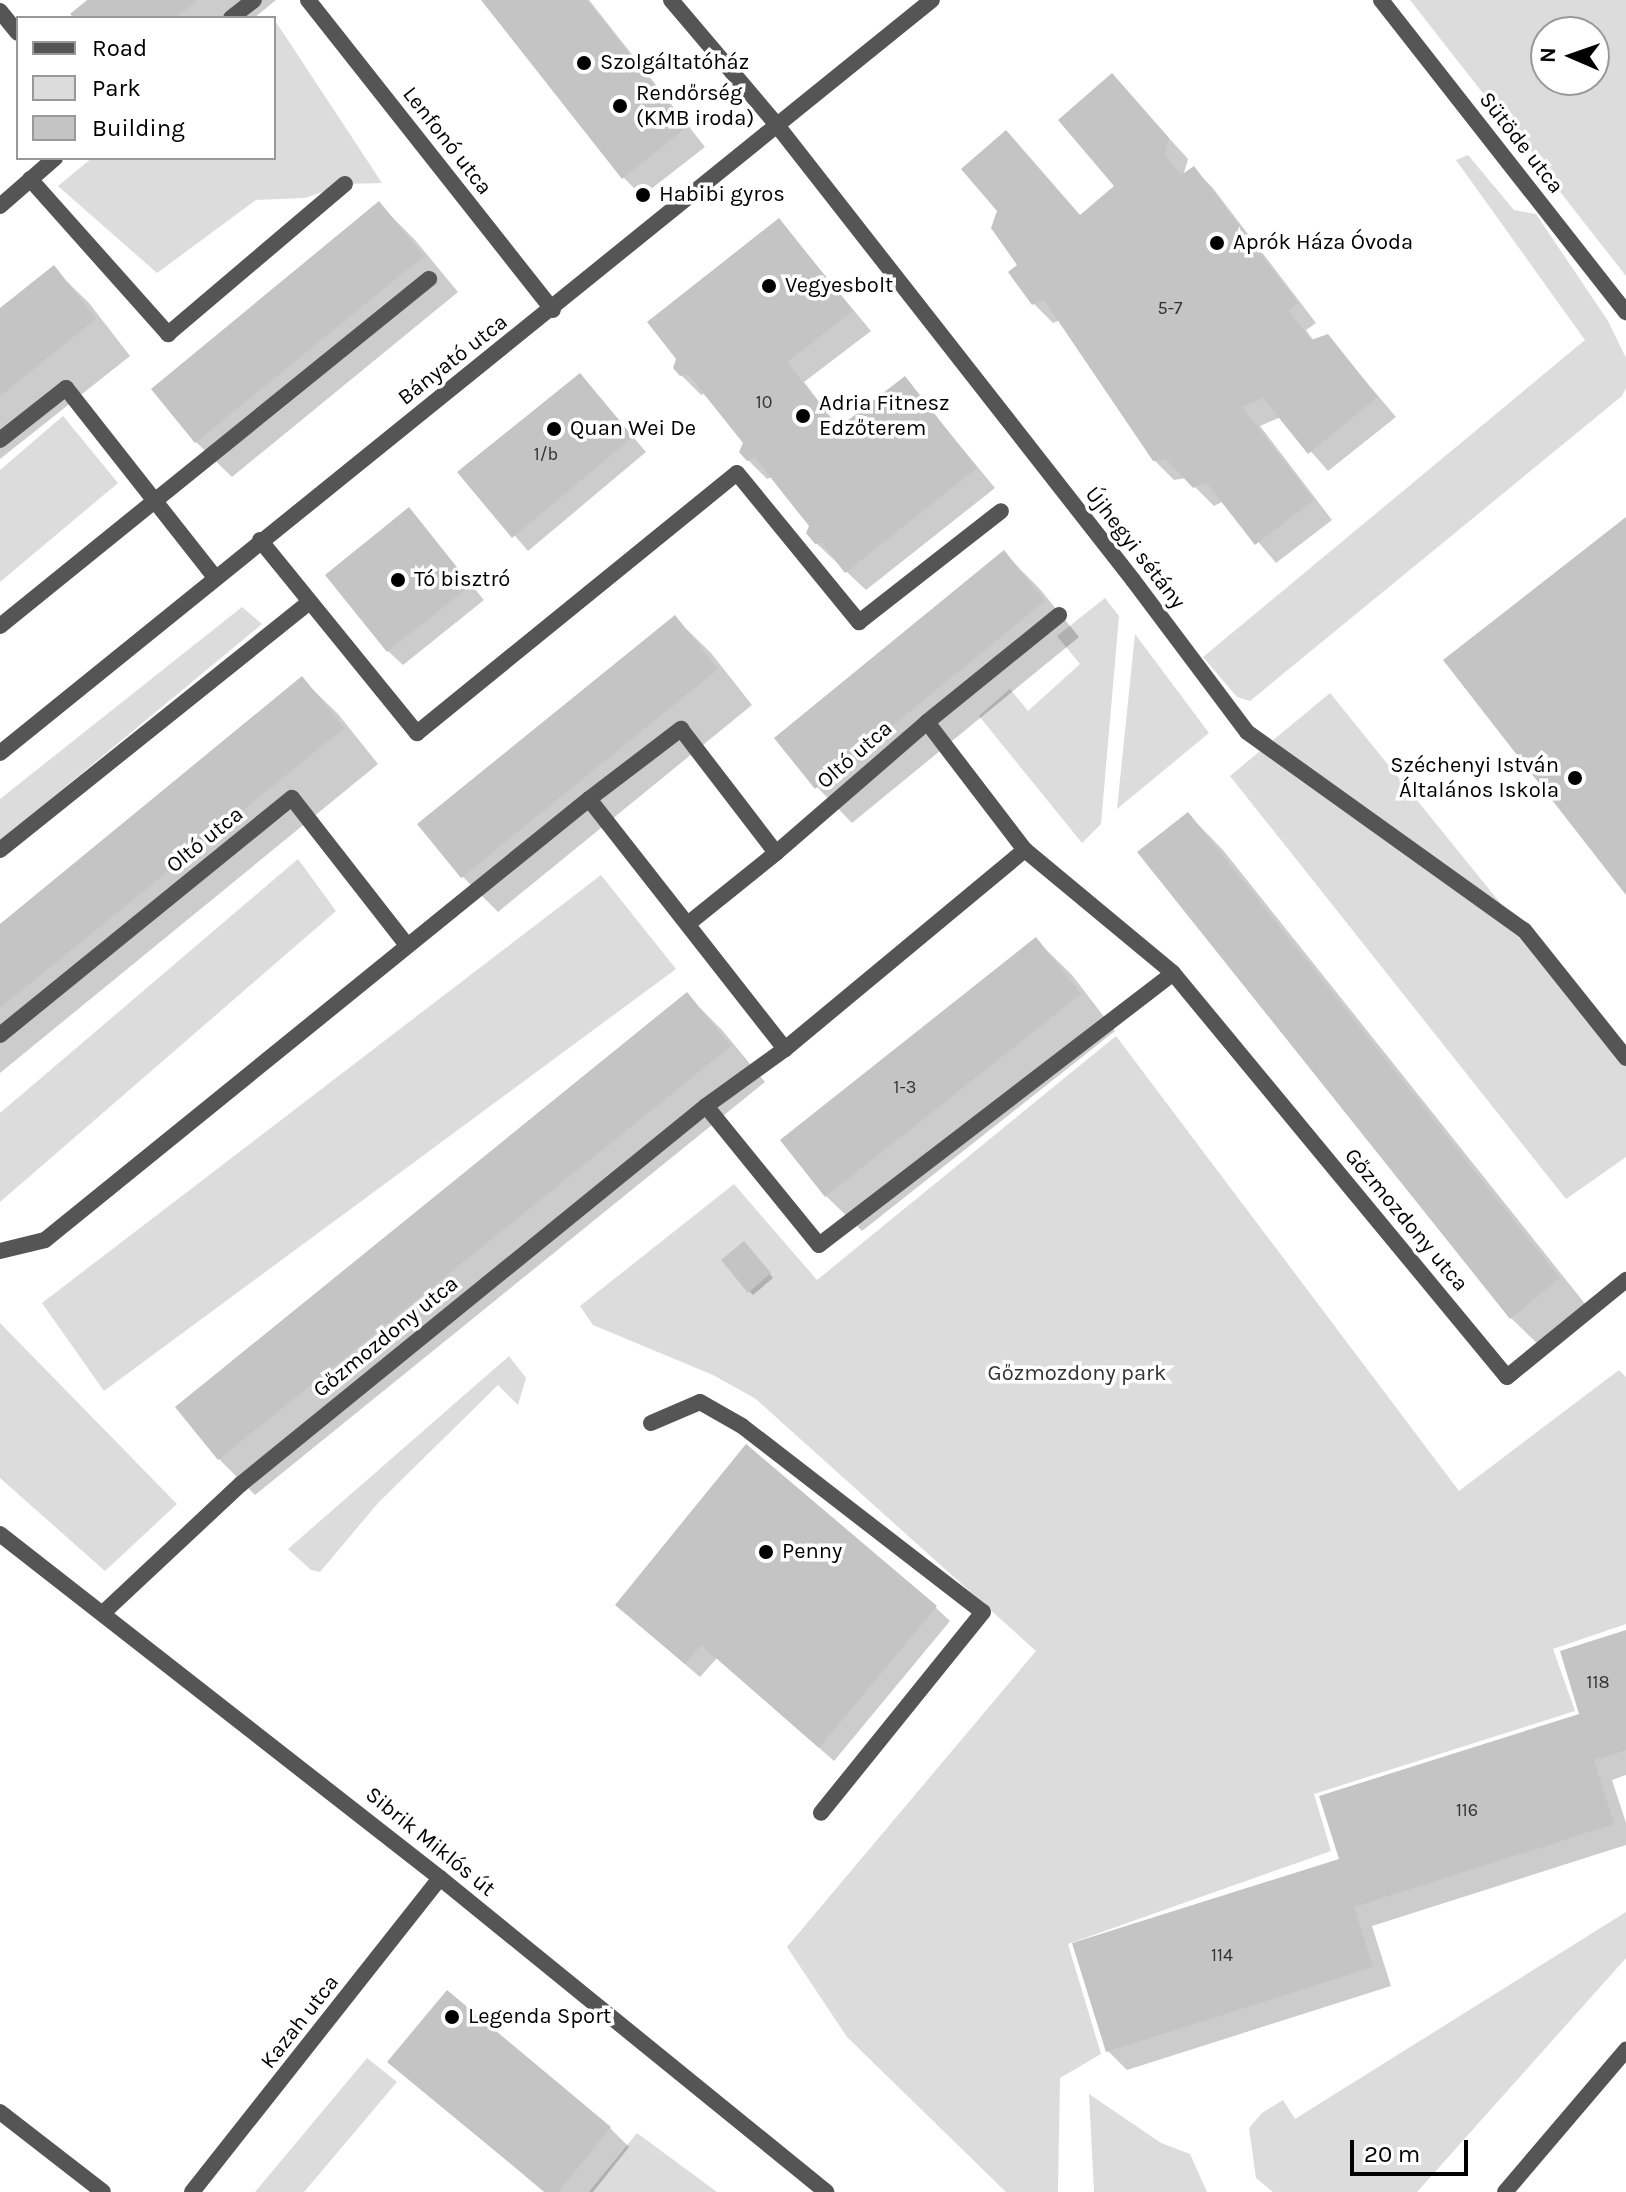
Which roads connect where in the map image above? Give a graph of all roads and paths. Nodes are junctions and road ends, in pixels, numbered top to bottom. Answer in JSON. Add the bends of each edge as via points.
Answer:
{"nodes":[{"id":1,"x":254,"y":0,"type":"edge"},
{"id":2,"x":308,"y":0,"type":"edge"},
{"id":3,"x":671,"y":0,"type":"edge"},
{"id":4,"x":932,"y":0,"type":"edge"},
{"id":5,"x":1381,"y":0,"type":"edge"},
{"id":6,"x":0,"y":11,"type":"edge"},
{"id":7,"x":234,"y":16,"type":"edge"},
{"id":8,"x":16,"y":31,"type":"edge"},
{"id":9,"x":776,"y":124,"type":"junction"},
{"id":10,"x":53,"y":160,"type":"edge"},
{"id":11,"x":30,"y":179,"type":"junction"},
{"id":12,"x":345,"y":184,"type":"dead end"},
{"id":13,"x":0,"y":206,"type":"edge"},
{"id":14,"x":429,"y":279,"type":"dead end"},
{"id":15,"x":553,"y":310,"type":"junction"},
{"id":16,"x":1626,"y":313,"type":"edge"},
{"id":17,"x":0,"y":440,"type":"edge"},
{"id":18,"x":155,"y":503,"type":"junction"},
{"id":19,"x":1001,"y":511,"type":"dead end"},
{"id":20,"x":260,"y":540,"type":"junction"},
{"id":21,"x":214,"y":576,"type":"junction"},
{"id":22,"x":310,"y":602,"type":"junction"},
{"id":23,"x":1059,"y":615,"type":"dead end"},
{"id":24,"x":0,"y":626,"type":"edge"},
{"id":25,"x":927,"y":722,"type":"junction"},
{"id":26,"x":0,"y":753,"type":"edge"},
{"id":27,"x":589,"y":799,"type":"junction"},
{"id":28,"x":0,"y":850,"type":"edge"},
{"id":29,"x":1025,"y":850,"type":"junction"},
{"id":30,"x":776,"y":853,"type":"junction"},
{"id":31,"x":689,"y":923,"type":"junction"},
{"id":32,"x":407,"y":945,"type":"junction"},
{"id":33,"x":1173,"y":973,"type":"junction"},
{"id":34,"x":0,"y":1035,"type":"edge"},
{"id":35,"x":785,"y":1049,"type":"junction"},
{"id":36,"x":1626,"y":1058,"type":"edge"},
{"id":37,"x":706,"y":1106,"type":"junction"},
{"id":38,"x":0,"y":1251,"type":"edge"},
{"id":39,"x":1626,"y":1280,"type":"edge"},
{"id":40,"x":651,"y":1423,"type":"dead end"},
{"id":41,"x":0,"y":1534,"type":"edge"},
{"id":42,"x":103,"y":1613,"type":"junction"},
{"id":43,"x":821,"y":1813,"type":"dead end"},
{"id":44,"x":440,"y":1878,"type":"junction"},
{"id":45,"x":1626,"y":2050,"type":"edge"},
{"id":46,"x":0,"y":2112,"type":"edge"},
{"id":47,"x":103,"y":2192,"type":"edge"},
{"id":48,"x":192,"y":2192,"type":"edge"},
{"id":49,"x":826,"y":2192,"type":"edge"},
{"id":50,"x":1505,"y":2192,"type":"edge"}],
"edges":[{"from":1,"to":7,"type":"street"},
{"from":2,"to":15,"type":"street","name":"Lenfonó utca"},
{"from":3,"to":9,"type":"street","name":"Újhegyi sétány"},
{"from":4,"to":9,"type":"street","name":"Bányató utca"},
{"from":5,"to":16,"type":"street","name":"Sütöde utca"},
{"from":6,"to":8,"type":"street"},
{"from":9,"to":15,"type":"street","name":"Bányató utca"},
{"from":9,"to":36,"type":"street","name":"Újhegyi sétány","via":[[1247,732],[1524,930]]},
{"from":10,"to":11,"type":"street"},
{"from":11,"to":12,"type":"street","via":[[168,334]]},
{"from":11,"to":13,"type":"street"},
{"from":14,"to":18,"type":"street"},
{"from":15,"to":20,"type":"street","name":"Bányató utca"},
{"from":17,"to":18,"type":"street","via":[[66,388]]},
{"from":18,"to":21,"type":"street"},
{"from":18,"to":24,"type":"street"},
{"from":19,"to":22,"type":"street","via":[[859,622],[737,473],[417,733]]},
{"from":20,"to":21,"type":"street","name":"Bányató utca"},
{"from":20,"to":22,"type":"street"},
{"from":21,"to":26,"type":"street","name":"Bányató utca"},
{"from":22,"to":28,"type":"street"},
{"from":23,"to":25,"type":"street","name":"Oltó utca"},
{"from":25,"to":29,"type":"street","name":"Oltó utca"},
{"from":25,"to":30,"type":"street","name":"Oltó utca"},
{"from":27,"to":30,"type":"street","via":[[681,729]]},
{"from":27,"to":31,"type":"street"},
{"from":27,"to":32,"type":"street"},
{"from":29,"to":33,"type":"street","name":"Gőzmozdony utca"},
{"from":29,"to":35,"type":"street","name":"Gőzmozdony utca"},
{"from":30,"to":31,"type":"street","name":"Oltó utca"},
{"from":31,"to":35,"type":"street"},
{"from":32,"to":34,"type":"street","name":"Oltó utca","via":[[292,798]]},
{"from":32,"to":38,"type":"street","via":[[45,1240]]},
{"from":33,"to":37,"type":"street","via":[[819,1245]]},
{"from":33,"to":39,"type":"street","name":"Gőzmozdony utca","via":[[1507,1377]]},
{"from":35,"to":37,"type":"street","name":"Gőzmozdony utca"},
{"from":37,"to":42,"type":"street","name":"Gőzmozdony utca","via":[[241,1484]]},
{"from":40,"to":43,"type":"street","via":[[700,1402],[742,1426],[983,1612]]},
{"from":41,"to":42,"type":"street","name":"Sibrik Miklós út"},
{"from":42,"to":44,"type":"street","name":"Sibrik Miklós út"},
{"from":44,"to":48,"type":"street","name":"Kazah utca"},
{"from":44,"to":49,"type":"street","name":"Sibrik Miklós út"},
{"from":45,"to":50,"type":"street"},
{"from":46,"to":47,"type":"street"}]}
